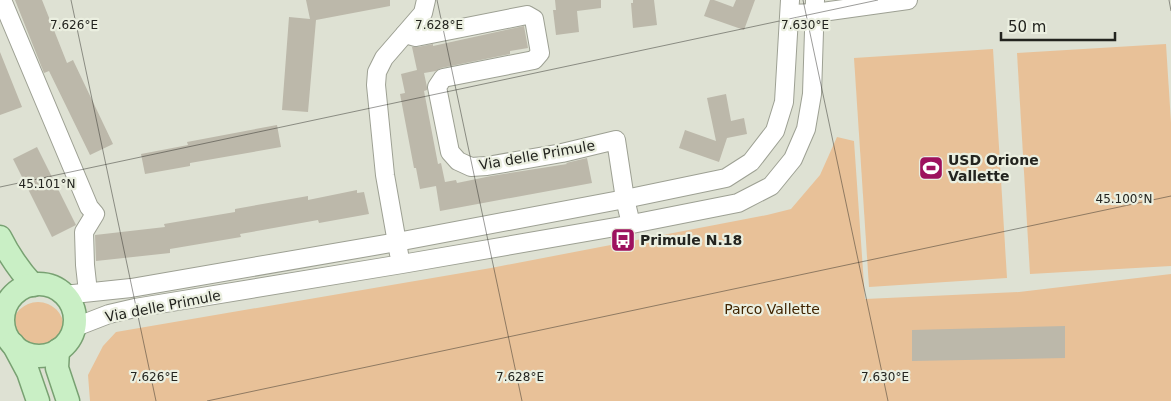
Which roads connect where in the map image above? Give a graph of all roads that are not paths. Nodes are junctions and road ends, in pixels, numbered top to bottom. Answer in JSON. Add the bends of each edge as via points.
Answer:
{"nodes":[{"id":1,"x":2,"y":0,"type":"edge"},
{"id":2,"x":426,"y":0,"type":"edge"},
{"id":3,"x":908,"y":0,"type":"edge"},
{"id":4,"x":790,"y":7,"type":"edge"},
{"id":5,"x":815,"y":7,"type":"edge"},
{"id":6,"x":405,"y":34,"type":"junction"},
{"id":7,"x":625,"y":199,"type":"junction"},
{"id":8,"x":631,"y":224,"type":"junction"},
{"id":9,"x":0,"y":237,"type":"edge"},
{"id":10,"x":397,"y":242,"type":"junction"},
{"id":11,"x":402,"y":264,"type":"junction"},
{"id":12,"x":33,"y":285,"type":"junction"},
{"id":13,"x":88,"y":292,"type":"junction"},
{"id":14,"x":64,"y":295,"type":"junction"},
{"id":15,"x":2,"y":308,"type":"edge"},
{"id":16,"x":73,"y":328,"type":"junction"},
{"id":17,"x":13,"y":344,"type":"junction"},
{"id":18,"x":58,"y":350,"type":"junction"},
{"id":19,"x":38,"y":401,"type":"edge"},
{"id":20,"x":68,"y":401,"type":"edge"}],
"edges":[{"from":1,"to":13,"type":"street","via":[[88,207],[95,214],[84,232]]},
{"from":2,"to":6,"type":"street","via":[[423,13]]},
{"from":3,"to":5,"type":"street"},
{"from":4,"to":5,"type":"street"},
{"from":4,"to":7,"type":"street","name":"Via delle Primule","via":[[784,102],[774,131],[751,162],[726,178]]},
{"from":5,"to":8,"type":"street","name":"Via delle Primule","via":[[812,94],[806,129],[793,159],[771,186],[738,203]]},
{"from":6,"to":7,"type":"street","name":"Via delle Primule","via":[[416,37],[527,15],[534,19],[540,53],[534,60],[443,78],[437,87],[450,152],[458,161],[471,167],[487,166],[616,140]]},
{"from":6,"to":10,"type":"street","via":[[384,58],[377,72],[376,85]]},
{"from":7,"to":8,"type":"street"},
{"from":7,"to":10,"type":"street","name":"Via delle Primule"},
{"from":8,"to":11,"type":"street","name":"Via delle Primule"},
{"from":9,"to":12,"type":"main road","via":[[16,265]]},
{"from":10,"to":11,"type":"street"},
{"from":10,"to":13,"type":"street","name":"Via delle Primule","via":[[131,288]]},
{"from":11,"to":16,"type":"street","name":"Via delle Primule","via":[[135,308]]},
{"from":12,"to":14,"type":"main road","via":[[50,286]]},
{"from":12,"to":15,"type":"main road","via":[[16,292]]},
{"from":13,"to":14,"type":"street","name":"Via delle Primule"},
{"from":14,"to":16,"type":"main road","via":[[74,313]]},
{"from":15,"to":17,"type":"main road","via":[[6,335]]},
{"from":16,"to":18,"type":"main road","via":[[64,346]]},
{"from":17,"to":18,"type":"main road","via":[[32,355]]},
{"from":17,"to":19,"type":"main road"},
{"from":18,"to":20,"type":"main road","via":[[57,368]]}]}
